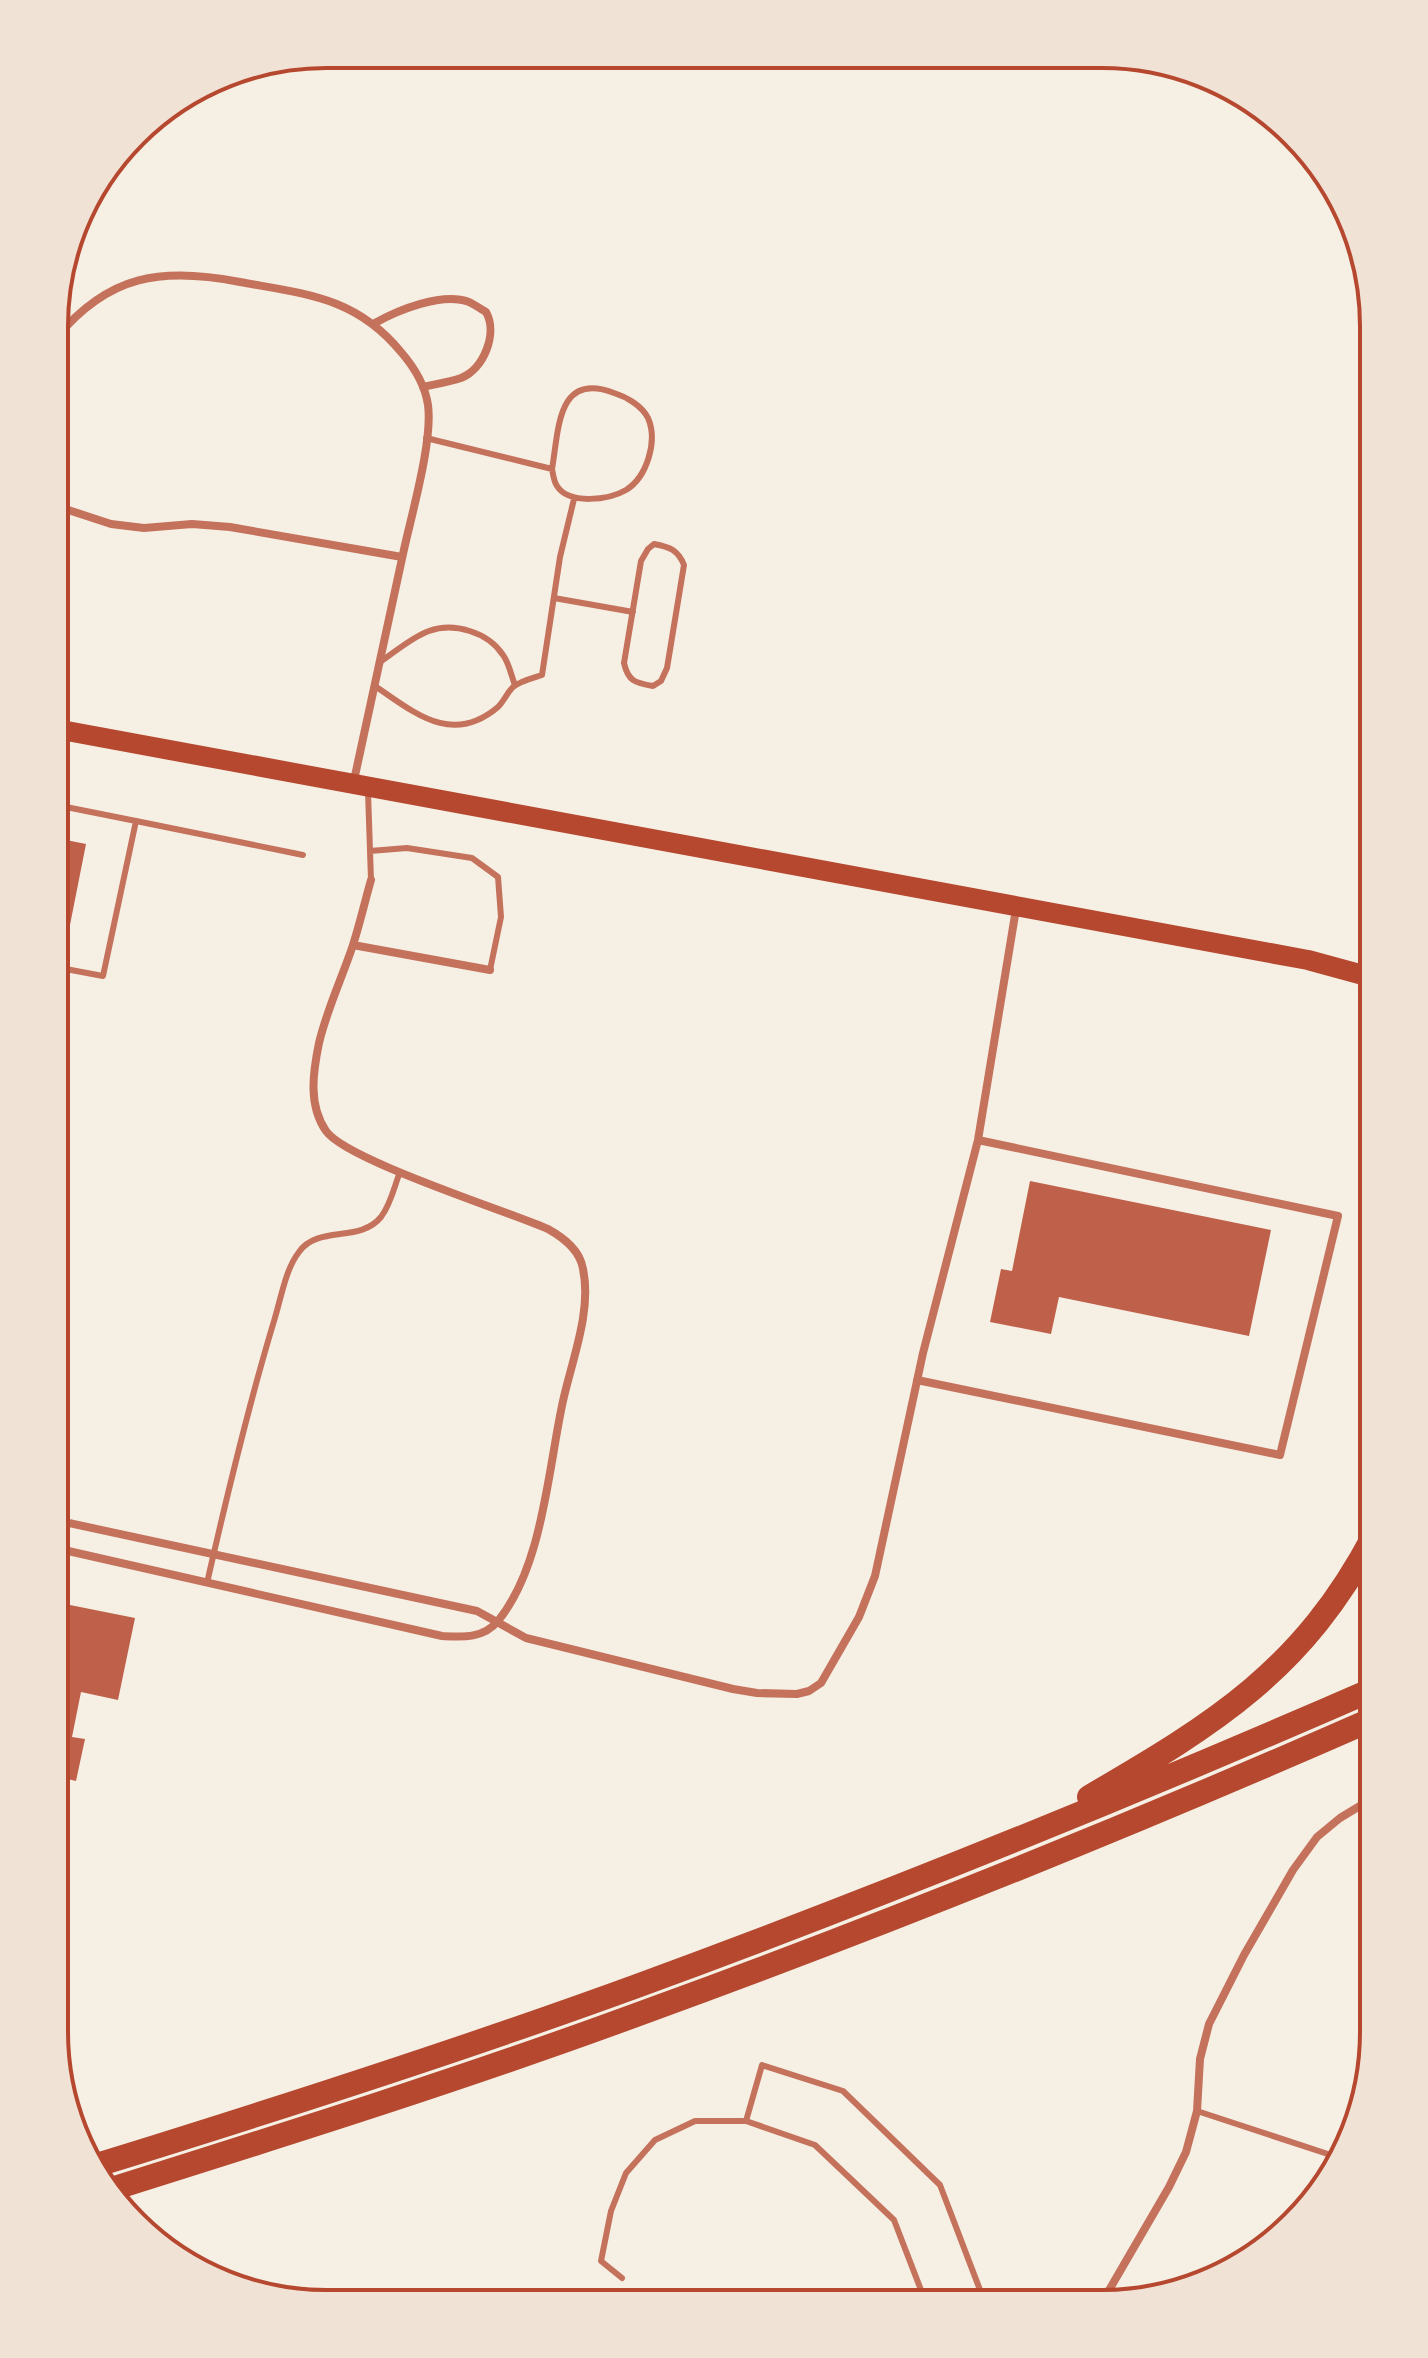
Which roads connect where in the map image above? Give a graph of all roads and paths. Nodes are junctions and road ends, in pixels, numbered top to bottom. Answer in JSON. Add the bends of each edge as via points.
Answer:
{"nodes":[{"id":1,"x":375,"y":323,"type":"junction"},
{"id":2,"x":68,"y":325,"type":"edge"},
{"id":3,"x":423,"y":387,"type":"junction"},
{"id":4,"x":426,"y":438,"type":"junction"},
{"id":5,"x":552,"y":469,"type":"junction"},
{"id":6,"x":574,"y":499,"type":"junction"},
{"id":7,"x":68,"y":510,"type":"edge"},
{"id":8,"x":402,"y":557,"type":"junction"},
{"id":9,"x":554,"y":598,"type":"junction"},
{"id":10,"x":633,"y":612,"type":"junction"},
{"id":11,"x":380,"y":662,"type":"junction"},
{"id":12,"x":515,"y":685,"type":"junction"},
{"id":13,"x":375,"y":686,"type":"junction"},
{"id":14,"x":68,"y":731,"type":"edge"},
{"id":15,"x":360,"y":787,"type":"junction"},
{"id":16,"x":68,"y":807,"type":"edge"},
{"id":17,"x":136,"y":821,"type":"junction"},
{"id":18,"x":370,"y":851,"type":"junction"},
{"id":19,"x":303,"y":855,"type":"dead end"},
{"id":20,"x":371,"y":880,"type":"joint"},
{"id":21,"x":1016,"y":907,"type":"junction"},
{"id":22,"x":353,"y":945,"type":"junction"},
{"id":23,"x":68,"y":969,"type":"edge"},
{"id":24,"x":490,"y":970,"type":"joint"},
{"id":25,"x":1360,"y":974,"type":"edge"},
{"id":26,"x":978,"y":1140,"type":"junction"},
{"id":27,"x":400,"y":1172,"type":"junction"},
{"id":28,"x":917,"y":1380,"type":"junction"},
{"id":29,"x":68,"y":1523,"type":"edge"},
{"id":30,"x":68,"y":1551,"type":"edge"},
{"id":31,"x":213,"y":1556,"type":"junction"},
{"id":32,"x":1359,"y":1560,"type":"edge"},
{"id":33,"x":207,"y":1583,"type":"junction"},
{"id":34,"x":497,"y":1623,"type":"junction"},
{"id":35,"x":1359,"y":1695,"type":"edge"},
{"id":36,"x":1359,"y":1725,"type":"edge"},
{"id":37,"x":1359,"y":1806,"type":"edge"},
{"id":38,"x":1015,"y":1841,"type":"junction"},
{"id":39,"x":1197,"y":2111,"type":"junction"},
{"id":40,"x":746,"y":2121,"type":"junction"},
{"id":41,"x":1328,"y":2154,"type":"edge"},
{"id":42,"x":104,"y":2163,"type":"edge"},
{"id":43,"x":119,"y":2187,"type":"edge"},
{"id":44,"x":622,"y":2278,"type":"dead end"},
{"id":45,"x":921,"y":2290,"type":"edge"},
{"id":46,"x":979,"y":2290,"type":"edge"},
{"id":47,"x":1109,"y":2290,"type":"edge"}],
"edges":[{"from":1,"to":2,"type":"street","via":[[310,295],[226,279],[146,276],[85,307]]},
{"from":1,"to":3,"type":"street","via":[[412,365]]},
{"from":1,"to":3,"type":"street","via":[[426,302],[459,300],[486,312],[492,331],[475,367],[464,377]]},
{"from":3,"to":4,"type":"street"},
{"from":4,"to":5,"type":"lane"},
{"from":4,"to":8,"type":"street"},
{"from":5,"to":6,"type":"lane","via":[[557,487]]},
{"from":5,"to":6,"type":"lane","via":[[562,411],[581,389],[605,389],[627,398],[647,416],[652,432],[649,459],[637,480],[604,497]]},
{"from":6,"to":9,"type":"lane"},
{"from":7,"to":8,"type":"street","via":[[111,524],[230,527]]},
{"from":8,"to":11,"type":"street"},
{"from":9,"to":10,"type":"lane"},
{"from":9,"to":12,"type":"lane","via":[[542,675]]},
{"from":10,"to":10,"type":"lane","via":[[624,663],[627,675],[635,683],[653,686],[667,668],[684,565],[670,547],[654,544],[641,561]]},
{"from":11,"to":12,"type":"lane","via":[[426,631],[465,629],[484,636],[503,654]]},
{"from":11,"to":13,"type":"street"},
{"from":12,"to":13,"type":"lane","via":[[482,719],[461,726],[416,714]]},
{"from":13,"to":15,"type":"street"},
{"from":14,"to":15,"type":"main road"},
{"from":15,"to":18,"type":"lane"},
{"from":15,"to":21,"type":"main road"},
{"from":16,"to":17,"type":"lane"},
{"from":17,"to":19,"type":"lane"},
{"from":17,"to":23,"type":"lane","via":[[103,976]]},
{"from":18,"to":20,"type":"lane"},
{"from":18,"to":24,"type":"lane","via":[[407,848],[472,858],[498,877],[501,917]]},
{"from":20,"to":22,"type":"street"},
{"from":21,"to":25,"type":"main road"},
{"from":21,"to":26,"type":"street"},
{"from":22,"to":24,"type":"street"},
{"from":22,"to":27,"type":"street","via":[[318,1046],[315,1107],[336,1142]]},
{"from":26,"to":28,"type":"street"},
{"from":26,"to":28,"type":"street","via":[[1338,1216],[1280,1455]]},
{"from":27,"to":31,"type":"lane","via":[[379,1220],[306,1243],[291,1265]]},
{"from":27,"to":34,"type":"street","via":[[548,1229],[563,1238],[583,1265],[584,1305],[542,1515],[522,1580]]},
{"from":28,"to":34,"type":"street","via":[[875,1576],[830,1671],[809,1691],[770,1694],[733,1689],[526,1638]]},
{"from":29,"to":31,"type":"street"},
{"from":30,"to":33,"type":"street"},
{"from":31,"to":33,"type":"lane"},
{"from":31,"to":34,"type":"street","via":[[477,1611]]},
{"from":32,"to":38,"type":"highway","via":[[1312,1630],[1280,1666],[1216,1720]]},
{"from":33,"to":34,"type":"street","via":[[442,1636],[473,1637]]},
{"from":35,"to":38,"type":"highway"},
{"from":36,"to":43,"type":"highway","via":[[1026,1866],[660,2007]]},
{"from":37,"to":39,"type":"street","via":[[1317,1837],[1244,1955],[1209,2024],[1200,2059]]},
{"from":38,"to":42,"type":"highway","via":[[621,1991]]},
{"from":39,"to":41,"type":"lane"},
{"from":39,"to":47,"type":"street","via":[[1169,2187]]},
{"from":40,"to":44,"type":"lane","via":[[695,2121],[655,2140],[626,2173],[611,2211],[601,2261]]},
{"from":40,"to":45,"type":"lane","via":[[815,2145],[894,2220]]},
{"from":40,"to":46,"type":"lane","via":[[762,2065],[843,2091],[940,2185]]}]}
